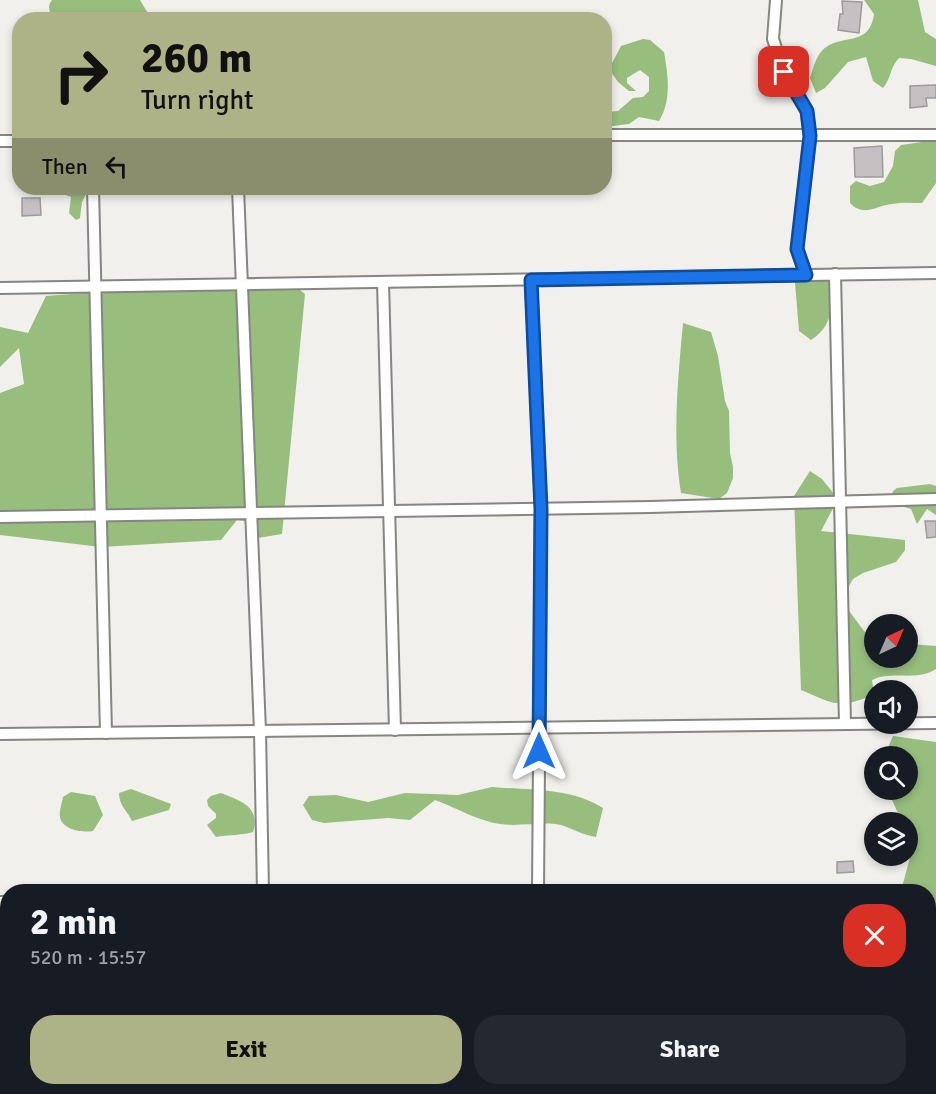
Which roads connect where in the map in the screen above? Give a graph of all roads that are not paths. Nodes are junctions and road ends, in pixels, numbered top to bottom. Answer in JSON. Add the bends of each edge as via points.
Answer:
{"nodes":[{"id":1,"x":776,"y":0,"type":"edge"},
{"id":2,"x":612,"y":135,"type":"edge"},
{"id":3,"x":936,"y":135,"type":"edge"},
{"id":4,"x":810,"y":136,"type":"junction"},
{"id":5,"x":93,"y":195,"type":"edge"},
{"id":6,"x":238,"y":195,"type":"edge"},
{"id":7,"x":936,"y":273,"type":"edge"},
{"id":8,"x":835,"y":274,"type":"junction"},
{"id":9,"x":806,"y":275,"type":"junction"},
{"id":10,"x":531,"y":280,"type":"junction"},
{"id":11,"x":383,"y":282,"type":"junction"},
{"id":12,"x":242,"y":284,"type":"junction"},
{"id":13,"x":96,"y":287,"type":"junction"},
{"id":14,"x":0,"y":288,"type":"edge"},
{"id":15,"x":936,"y":499,"type":"edge"},
{"id":16,"x":840,"y":501,"type":"junction"},
{"id":17,"x":541,"y":509,"type":"junction"},
{"id":18,"x":389,"y":511,"type":"junction"},
{"id":19,"x":251,"y":513,"type":"junction"},
{"id":20,"x":101,"y":516,"type":"junction"},
{"id":21,"x":0,"y":517,"type":"edge"},
{"id":22,"x":936,"y":723,"type":"edge"},
{"id":23,"x":845,"y":724,"type":"junction"},
{"id":24,"x":539,"y":728,"type":"junction"},
{"id":25,"x":395,"y":730,"type":"junction"},
{"id":26,"x":260,"y":731,"type":"junction"},
{"id":27,"x":106,"y":733,"type":"junction"},
{"id":28,"x":0,"y":734,"type":"edge"},
{"id":29,"x":263,"y":884,"type":"edge"},
{"id":30,"x":538,"y":884,"type":"edge"}],
"edges":[{"from":1,"to":4,"type":"street","via":[[773,39],[784,72],[807,111]]},
{"from":2,"to":4,"type":"street"},
{"from":3,"to":4,"type":"street"},
{"from":4,"to":9,"type":"street","via":[[797,249]]},
{"from":5,"to":13,"type":"street"},
{"from":6,"to":12,"type":"street"},
{"from":7,"to":8,"type":"street"},
{"from":8,"to":9,"type":"street"},
{"from":8,"to":16,"type":"street"},
{"from":9,"to":10,"type":"street"},
{"from":10,"to":11,"type":"street"},
{"from":10,"to":17,"type":"street"},
{"from":11,"to":12,"type":"street"},
{"from":11,"to":18,"type":"street"},
{"from":12,"to":13,"type":"street"},
{"from":12,"to":19,"type":"street"},
{"from":13,"to":14,"type":"street"},
{"from":13,"to":20,"type":"street"},
{"from":15,"to":16,"type":"street"},
{"from":16,"to":17,"type":"street"},
{"from":16,"to":23,"type":"street"},
{"from":17,"to":18,"type":"street"},
{"from":17,"to":24,"type":"street"},
{"from":18,"to":19,"type":"street"},
{"from":18,"to":25,"type":"street"},
{"from":19,"to":20,"type":"street"},
{"from":19,"to":26,"type":"street"},
{"from":20,"to":21,"type":"street"},
{"from":20,"to":27,"type":"street"},
{"from":22,"to":23,"type":"street"},
{"from":23,"to":24,"type":"street"},
{"from":24,"to":25,"type":"street"},
{"from":24,"to":30,"type":"street"},
{"from":25,"to":26,"type":"street"},
{"from":26,"to":27,"type":"street"},
{"from":26,"to":29,"type":"street"},
{"from":27,"to":28,"type":"street"}]}
